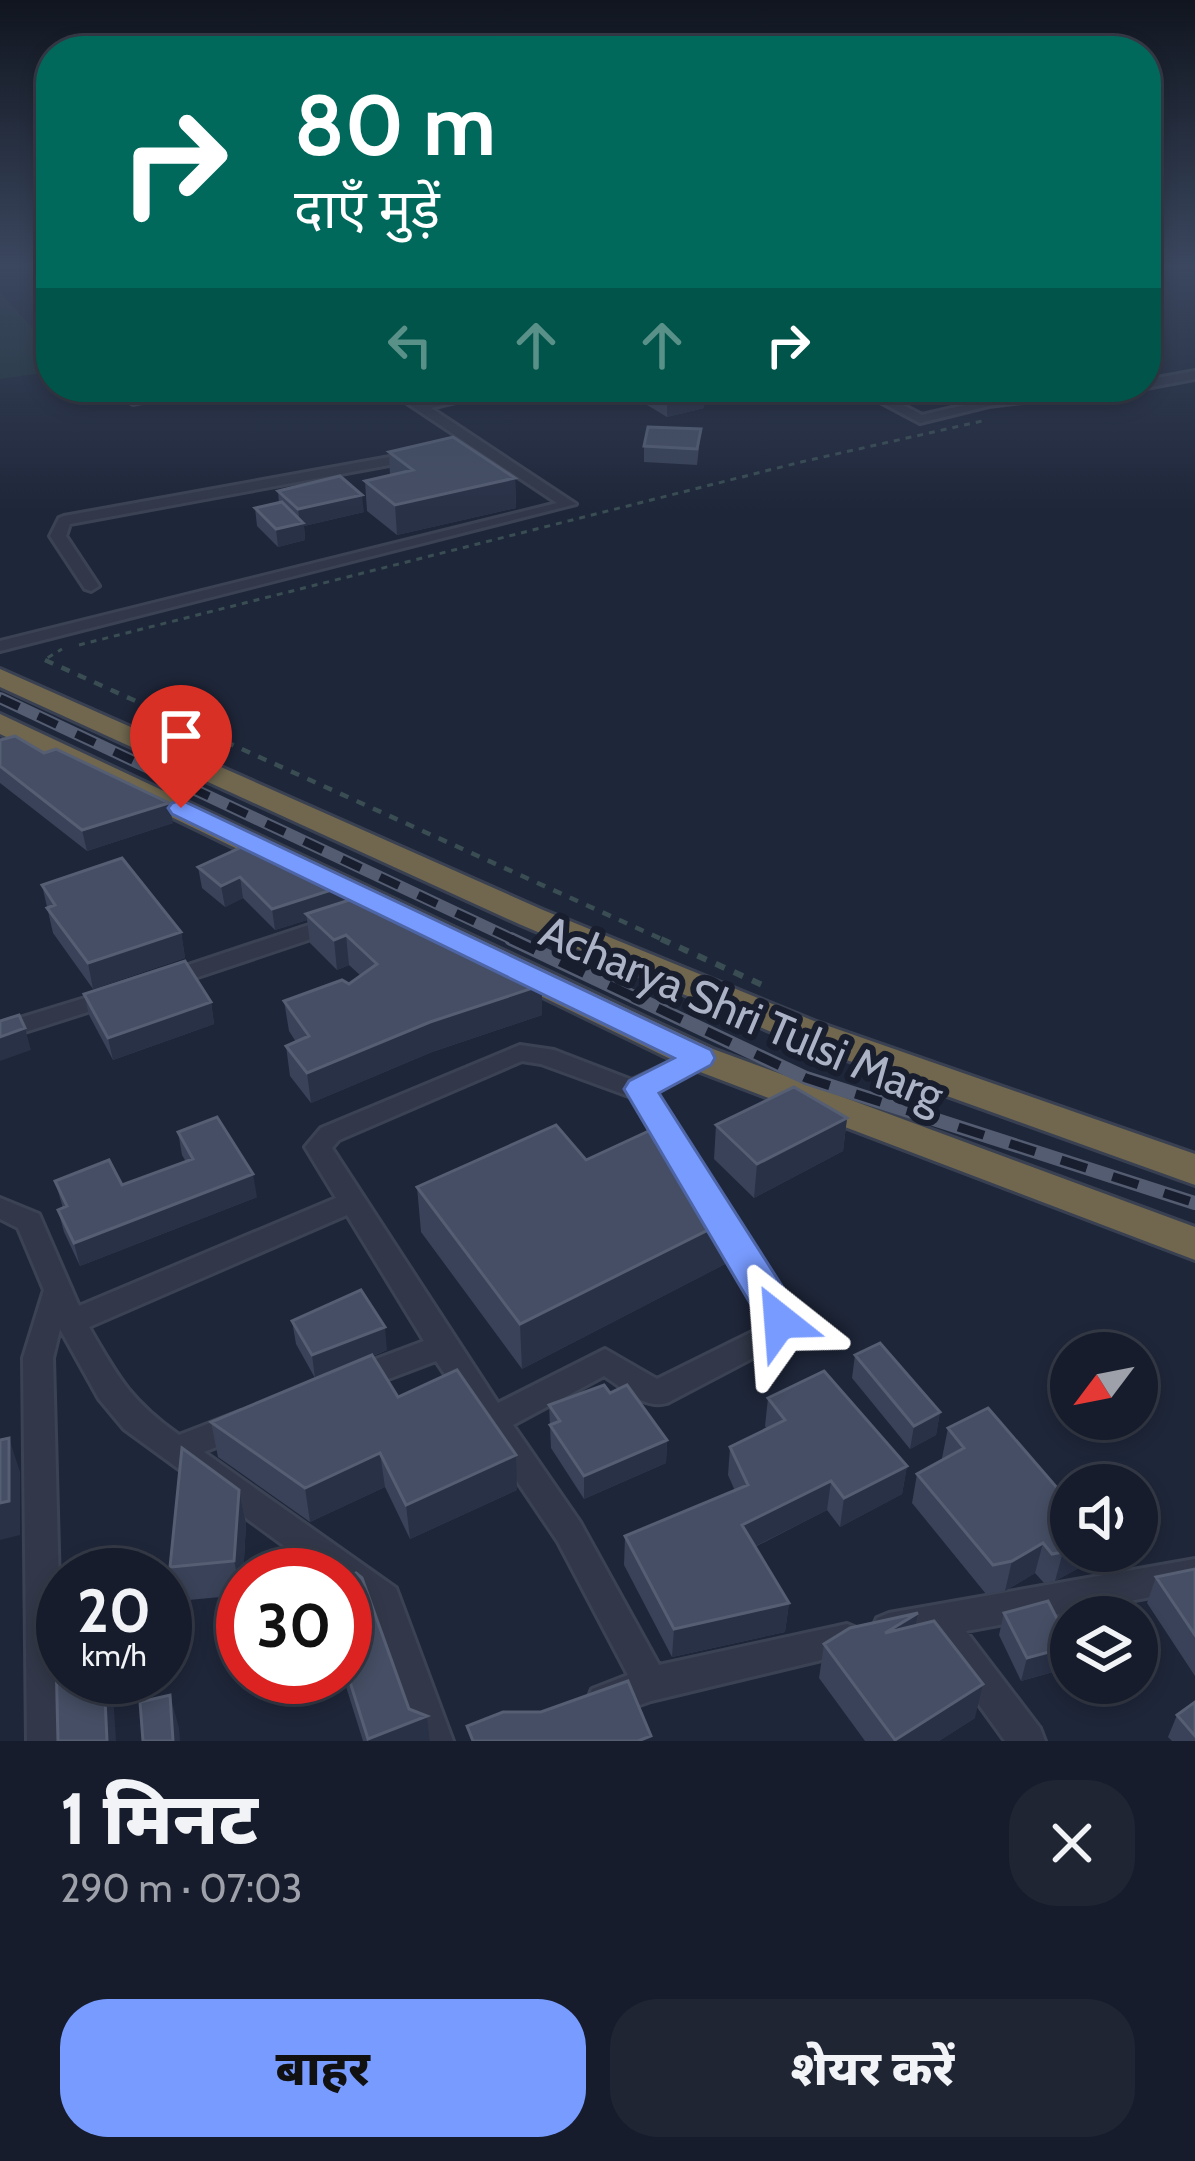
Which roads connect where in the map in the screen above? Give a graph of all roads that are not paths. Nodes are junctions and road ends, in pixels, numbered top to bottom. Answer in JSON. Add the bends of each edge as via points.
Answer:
{"nodes":[{"id":1,"x":1195,"y":375,"type":"edge"},
{"id":2,"x":1161,"y":381,"type":"edge"},
{"id":3,"x":411,"y":402,"type":"edge"},
{"id":4,"x":442,"y":402,"type":"edge"},
{"id":5,"x":887,"y":402,"type":"edge"},
{"id":6,"x":989,"y":402,"type":"edge"},
{"id":7,"x":419,"y":407,"type":"junction"},
{"id":8,"x":482,"y":445,"type":"junction"},
{"id":9,"x":445,"y":451,"type":"edge"},
{"id":10,"x":427,"y":454,"type":"edge"},
{"id":11,"x":91,"y":586,"type":"dead end"},
{"id":12,"x":0,"y":646,"type":"edge"},
{"id":13,"x":0,"y":677,"type":"edge"},
{"id":14,"x":0,"y":723,"type":"edge"},
{"id":15,"x":388,"y":905,"type":"junction"},
{"id":16,"x":0,"y":1032,"type":"edge"},
{"id":17,"x":700,"y":1058,"type":"junction"},
{"id":18,"x":640,"y":1089,"type":"junction"},
{"id":19,"x":1195,"y":1170,"type":"edge"},
{"id":20,"x":350,"y":1203,"type":"junction"},
{"id":21,"x":0,"y":1208,"type":"edge"},
{"id":22,"x":1195,"y":1244,"type":"edge"},
{"id":23,"x":57,"y":1291,"type":"junction"},
{"id":24,"x":71,"y":1322,"type":"junction"},
{"id":25,"x":442,"y":1346,"type":"junction"},
{"id":26,"x":331,"y":1390,"type":"edge"},
{"id":27,"x":264,"y":1415,"type":"edge"},
{"id":28,"x":496,"y":1419,"type":"junction"},
{"id":29,"x":174,"y":1450,"type":"junction"},
{"id":30,"x":1195,"y":1574,"type":"edge"},
{"id":31,"x":939,"y":1622,"type":"junction"},
{"id":32,"x":651,"y":1684,"type":"junction"},
{"id":33,"x":571,"y":1712,"type":"edge"},
{"id":34,"x":45,"y":1741,"type":"edge"},
{"id":35,"x":435,"y":1741,"type":"edge"},
{"id":36,"x":1027,"y":1741,"type":"edge"}],
"edges":[{"from":1,"to":2,"type":"street"},
{"from":3,"to":7,"type":"street"},
{"from":4,"to":7,"type":"street"},
{"from":5,"to":6,"type":"street","via":[[920,419]]},
{"from":7,"to":8,"type":"street"},
{"from":8,"to":9,"type":"street"},
{"from":8,"to":12,"type":"street","via":[[568,506]]},
{"from":10,"to":11,"type":"street","via":[[64,521],[58,536]]},
{"from":13,"to":19,"type":"highway","name":"Acharya Shri Tulsi Marg","via":[[801,1030]]},
{"from":14,"to":15,"type":"highway","name":"Acharya Shri Tulsi Marg"},
{"from":15,"to":16,"type":"street"},
{"from":15,"to":17,"type":"highway","name":"Acharya Shri Tulsi Marg"},
{"from":17,"to":18,"type":"street"},
{"from":17,"to":22,"type":"highway","name":"Acharya Shri Tulsi Marg"},
{"from":18,"to":20,"type":"street","via":[[533,1053],[495,1062],[322,1140],[319,1155]]},
{"from":18,"to":28,"type":"street","via":[[780,1321],[764,1339],[656,1394],[605,1361]]},
{"from":20,"to":24,"type":"street"},
{"from":20,"to":25,"type":"street"},
{"from":21,"to":23,"type":"street","via":[[29,1221]]},
{"from":23,"to":24,"type":"street"},
{"from":23,"to":34,"type":"street","via":[[38,1358]]},
{"from":24,"to":29,"type":"street","via":[[123,1407]]},
{"from":25,"to":26,"type":"street"},
{"from":25,"to":28,"type":"street"},
{"from":27,"to":29,"type":"street"},
{"from":28,"to":32,"type":"street"},
{"from":29,"to":35,"type":"street","via":[[384,1599]]},
{"from":30,"to":31,"type":"street"},
{"from":31,"to":32,"type":"street"},
{"from":31,"to":36,"type":"street"},
{"from":32,"to":33,"type":"street"}]}
